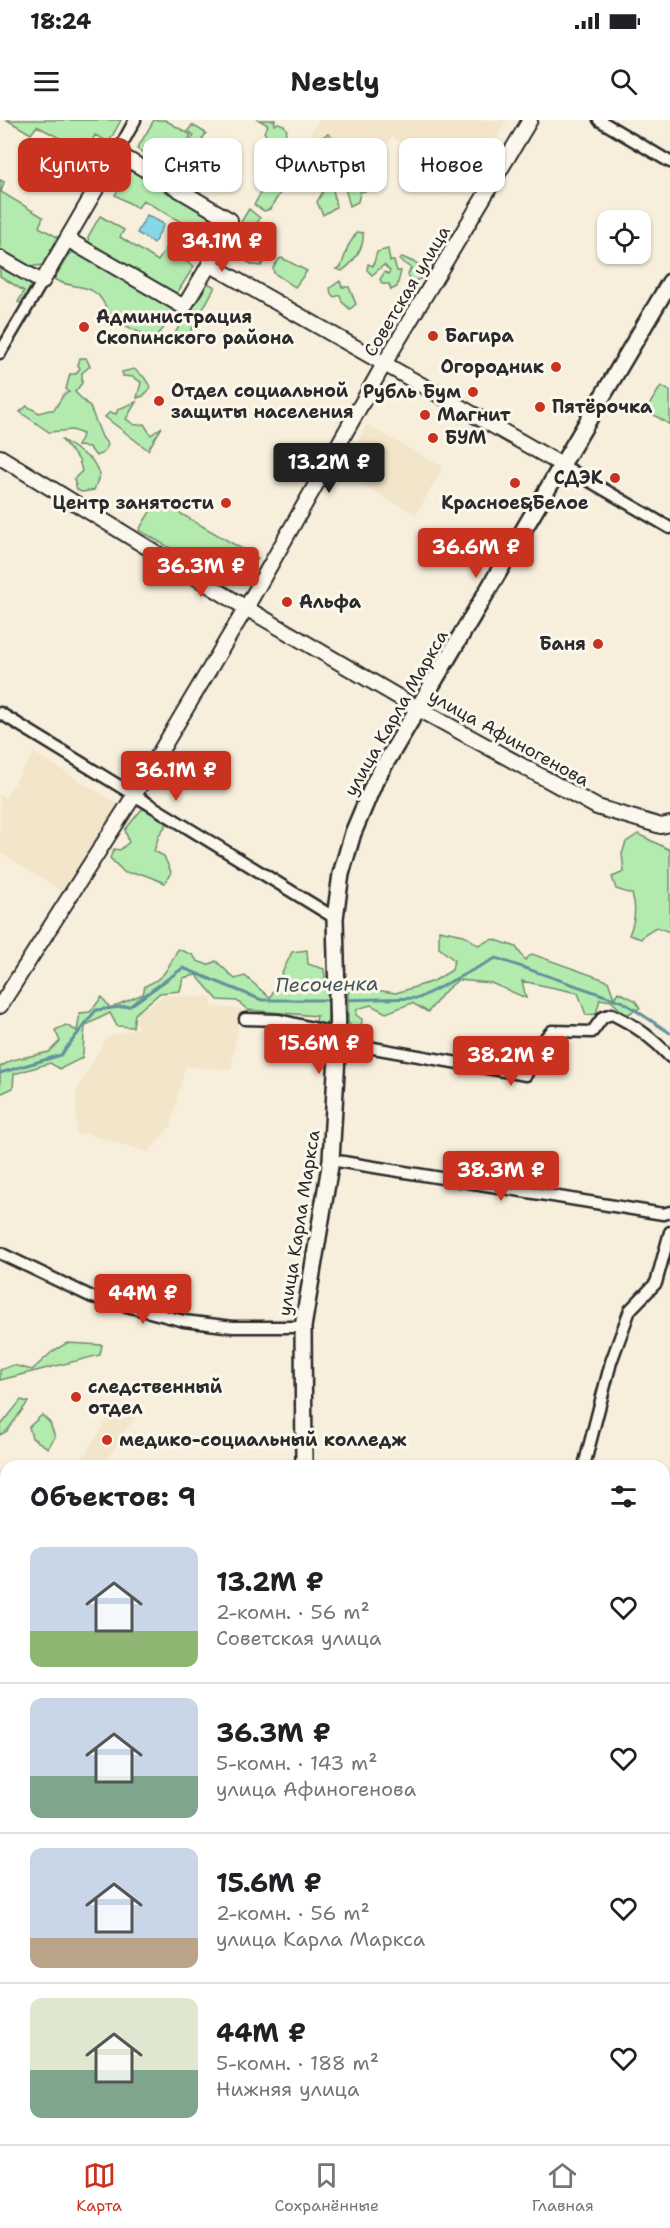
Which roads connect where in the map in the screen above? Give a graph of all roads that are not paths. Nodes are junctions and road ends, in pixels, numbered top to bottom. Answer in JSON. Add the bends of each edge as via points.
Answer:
{"nodes":[{"id":1,"x":135,"y":120,"type":"edge"},
{"id":2,"x":530,"y":120,"type":"edge"},
{"id":3,"x":599,"y":120,"type":"edge"},
{"id":4,"x":125,"y":138,"type":"edge"},
{"id":5,"x":131,"y":161,"type":"edge"},
{"id":6,"x":670,"y":162,"type":"edge"},
{"id":7,"x":94,"y":192,"type":"edge"},
{"id":8,"x":67,"y":239,"type":"junction"},
{"id":9,"x":0,"y":258,"type":"edge"},
{"id":10,"x":209,"y":264,"type":"junction"},
{"id":11,"x":42,"y":282,"type":"junction"},
{"id":12,"x":670,"y":282,"type":"edge"},
{"id":13,"x":0,"y":353,"type":"edge"},
{"id":14,"x":384,"y":364,"type":"junction"},
{"id":15,"x":0,"y":457,"type":"edge"},
{"id":16,"x":562,"y":465,"type":"junction"},
{"id":17,"x":670,"y":528,"type":"edge"},
{"id":18,"x":246,"y":608,"type":"junction"},
{"id":19,"x":419,"y":709,"type":"junction"},
{"id":20,"x":0,"y":713,"type":"edge"},
{"id":21,"x":135,"y":794,"type":"junction"},
{"id":22,"x":667,"y":827,"type":"edge"},
{"id":23,"x":335,"y":918,"type":"junction"},
{"id":24,"x":0,"y":1006,"type":"edge"},
{"id":25,"x":245,"y":1019,"type":"dead end"},
{"id":26,"x":338,"y":1034,"type":"junction"},
{"id":27,"x":670,"y":1057,"type":"edge"},
{"id":28,"x":331,"y":1160,"type":"junction"},
{"id":29,"x":670,"y":1212,"type":"edge"},
{"id":30,"x":670,"y":1232,"type":"edge"},
{"id":31,"x":0,"y":1253,"type":"edge"},
{"id":32,"x":303,"y":1328,"type":"junction"},
{"id":33,"x":304,"y":1460,"type":"edge"},
{"id":34,"x":586,"y":1460,"type":"edge"}],
"edges":[{"from":1,"to":4,"type":"street"},
{"from":2,"to":14,"type":"street","name":"Советская улица"},
{"from":3,"to":6,"type":"street"},
{"from":5,"to":10,"type":"street","via":[[230,220]]},
{"from":7,"to":8,"type":"street"},
{"from":8,"to":10,"type":"street","via":[[184,307]]},
{"from":8,"to":11,"type":"street"},
{"from":9,"to":11,"type":"street"},
{"from":10,"to":14,"type":"street"},
{"from":11,"to":13,"type":"street"},
{"from":12,"to":16,"type":"main road","name":"улица Карла Маркса"},
{"from":14,"to":16,"type":"street"},
{"from":14,"to":18,"type":"street","name":"Советская улица"},
{"from":15,"to":18,"type":"street","name":"улица Афиногенова"},
{"from":16,"to":17,"type":"street"},
{"from":16,"to":19,"type":"main road","name":"улица Карла Маркса"},
{"from":18,"to":19,"type":"street","name":"улица Афиногенова"},
{"from":18,"to":21,"type":"street","name":"Советская улица"},
{"from":19,"to":22,"type":"street","name":"улица Афиногенова","via":[[597,807]]},
{"from":19,"to":23,"type":"main road","name":"улица Карла Маркса","via":[[375,781],[353,832],[341,874]]},
{"from":20,"to":21,"type":"street"},
{"from":21,"to":23,"type":"street"},
{"from":21,"to":24,"type":"street","name":"Советская улица"},
{"from":23,"to":26,"type":"main road","name":"улица Карла Маркса"},
{"from":25,"to":26,"type":"street","via":[[279,1020]]},
{"from":26,"to":27,"type":"street","via":[[345,1043],[525,1075],[543,1039],[552,1031],[592,1032],[603,1017],[612,1014],[634,1024]]},
{"from":26,"to":28,"type":"main road","name":"улица Карла Маркса"},
{"from":28,"to":29,"type":"street","via":[[663,1214]]},
{"from":28,"to":32,"type":"main road","name":"улица Карла Маркса"},
{"from":30,"to":34,"type":"street","via":[[656,1283],[630,1310],[611,1362]]},
{"from":31,"to":32,"type":"street","via":[[92,1297],[184,1322]]},
{"from":32,"to":33,"type":"main road","name":"улица Карла Маркса"}]}
